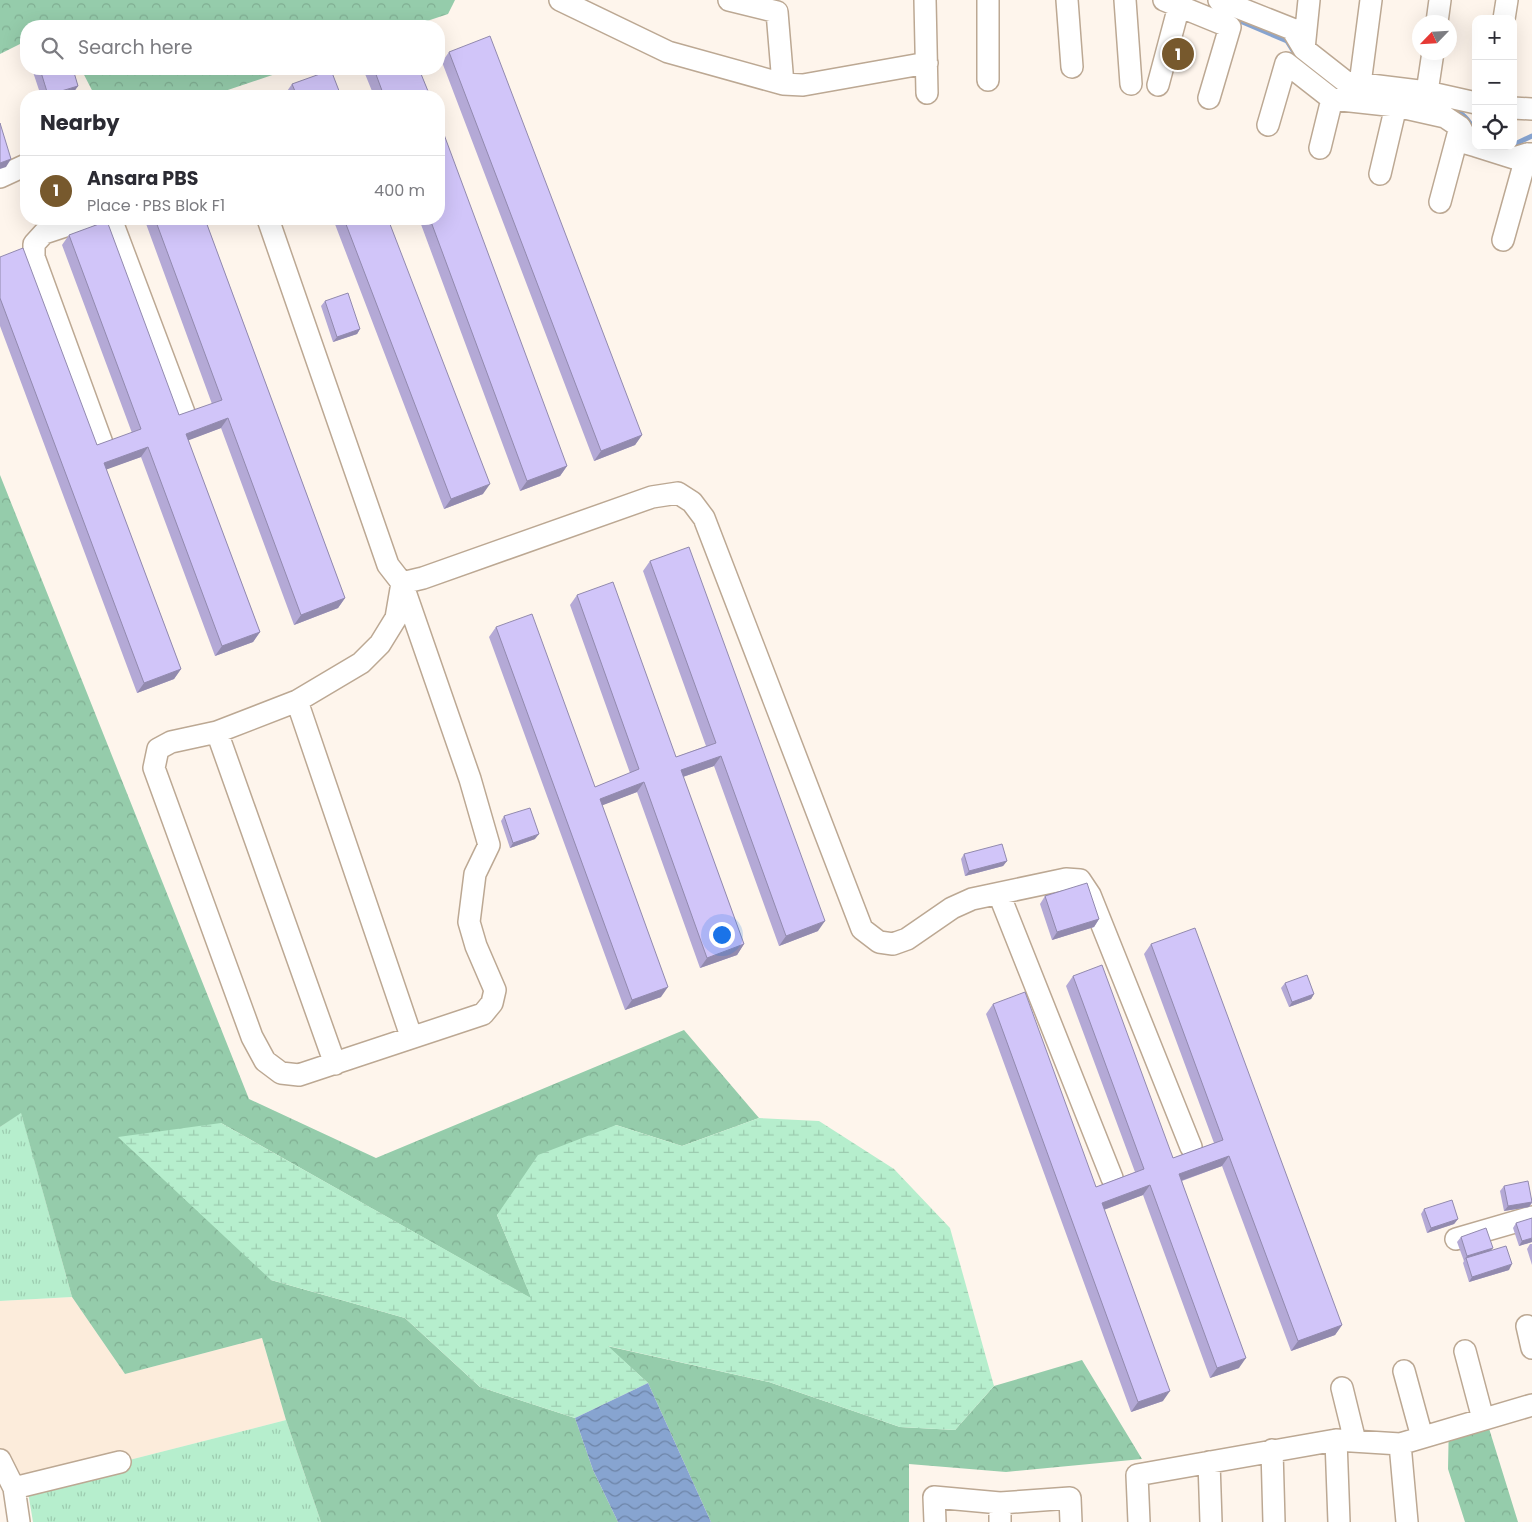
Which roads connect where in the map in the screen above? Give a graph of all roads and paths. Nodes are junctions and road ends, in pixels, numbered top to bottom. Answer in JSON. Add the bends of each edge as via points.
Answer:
{"nodes":[{"id":1,"x":560,"y":0,"type":"edge"},
{"id":2,"x":729,"y":0,"type":"edge"},
{"id":3,"x":925,"y":0,"type":"edge"},
{"id":4,"x":988,"y":0,"type":"edge"},
{"id":5,"x":1066,"y":0,"type":"edge"},
{"id":6,"x":1125,"y":0,"type":"edge"},
{"id":7,"x":1219,"y":0,"type":"edge"},
{"id":8,"x":1309,"y":0,"type":"edge"},
{"id":9,"x":1371,"y":0,"type":"edge"},
{"id":10,"x":1440,"y":0,"type":"edge"},
{"id":11,"x":1507,"y":0,"type":"edge"},
{"id":12,"x":1171,"y":3,"type":"edge"},
{"id":13,"x":1240,"y":4,"type":"edge"},
{"id":14,"x":1437,"y":15,"type":"edge"},
{"id":15,"x":1505,"y":15,"type":"edge"},
{"id":16,"x":1304,"y":49,"type":"junction"},
{"id":17,"x":1431,"y":60,"type":"edge"},
{"id":18,"x":927,"y":62,"type":"junction"},
{"id":19,"x":1072,"y":67,"type":"dead end"},
{"id":20,"x":988,"y":80,"type":"dead end"},
{"id":21,"x":783,"y":84,"type":"junction"},
{"id":22,"x":1131,"y":84,"type":"dead end"},
{"id":23,"x":1158,"y":84,"type":"dead end"},
{"id":24,"x":1360,"y":84,"type":"junction"},
{"id":25,"x":1427,"y":92,"type":"junction"},
{"id":26,"x":928,"y":93,"type":"dead end"},
{"id":27,"x":1209,"y":98,"type":"dead end"},
{"id":28,"x":1332,"y":99,"type":"junction"},
{"id":29,"x":1472,"y":102,"type":"edge"},
{"id":30,"x":1396,"y":106,"type":"junction"},
{"id":31,"x":1517,"y":108,"type":"edge"},
{"id":32,"x":1532,"y":109,"type":"edge"},
{"id":33,"x":1268,"y":125,"type":"dead end"},
{"id":34,"x":1460,"y":127,"type":"junction"},
{"id":35,"x":1472,"y":145,"type":"edge"},
{"id":36,"x":1320,"y":148,"type":"dead end"},
{"id":37,"x":1489,"y":150,"type":"edge"},
{"id":38,"x":1530,"y":154,"type":"edge"},
{"id":39,"x":20,"y":168,"type":"edge"},
{"id":40,"x":1380,"y":174,"type":"dead end"},
{"id":41,"x":0,"y":177,"type":"edge"},
{"id":42,"x":1440,"y":202,"type":"dead end"},
{"id":43,"x":68,"y":225,"type":"edge"},
{"id":44,"x":113,"y":225,"type":"edge"},
{"id":45,"x":270,"y":225,"type":"edge"},
{"id":46,"x":1503,"y":240,"type":"dead end"},
{"id":47,"x":186,"y":418,"type":"edge"},
{"id":48,"x":102,"y":443,"type":"edge"},
{"id":49,"x":402,"y":583,"type":"junction"},
{"id":50,"x":297,"y":701,"type":"junction"},
{"id":51,"x":217,"y":732,"type":"junction"},
{"id":52,"x":999,"y":894,"type":"junction"},
{"id":53,"x":411,"y":1036,"type":"junction"},
{"id":54,"x":335,"y":1064,"type":"junction"},
{"id":55,"x":1191,"y":1147,"type":"dead end"},
{"id":56,"x":1112,"y":1178,"type":"dead end"},
{"id":57,"x":1532,"y":1217,"type":"edge"},
{"id":58,"x":1456,"y":1239,"type":"dead end"},
{"id":59,"x":1527,"y":1326,"type":"dead end"},
{"id":60,"x":1532,"y":1348,"type":"edge"},
{"id":61,"x":1465,"y":1351,"type":"dead end"},
{"id":62,"x":1404,"y":1371,"type":"dead end"},
{"id":63,"x":1342,"y":1388,"type":"dead end"},
{"id":64,"x":1532,"y":1405,"type":"edge"},
{"id":65,"x":1483,"y":1419,"type":"junction"},
{"id":66,"x":1422,"y":1437,"type":"junction"},
{"id":67,"x":1346,"y":1441,"type":"junction"},
{"id":68,"x":1400,"y":1444,"type":"junction"},
{"id":69,"x":1272,"y":1450,"type":"junction"},
{"id":70,"x":0,"y":1460,"type":"edge"},
{"id":71,"x":120,"y":1462,"type":"dead end"},
{"id":72,"x":1209,"y":1462,"type":"junction"},
{"id":73,"x":14,"y":1488,"type":"junction"},
{"id":74,"x":1000,"y":1512,"type":"edge"},
{"id":75,"x":19,"y":1522,"type":"edge"},
{"id":76,"x":935,"y":1522,"type":"edge"},
{"id":77,"x":1071,"y":1522,"type":"edge"},
{"id":78,"x":1139,"y":1522,"type":"edge"},
{"id":79,"x":1211,"y":1522,"type":"edge"},
{"id":80,"x":1274,"y":1522,"type":"edge"},
{"id":81,"x":1339,"y":1522,"type":"edge"},
{"id":82,"x":1407,"y":1522,"type":"edge"}],
"edges":[{"from":1,"to":21,"type":"street","via":[[668,52]]},
{"from":2,"to":21,"type":"street","via":[[776,12]]},
{"from":3,"to":18,"type":"street"},
{"from":4,"to":20,"type":"street"},
{"from":5,"to":19,"type":"street"},
{"from":6,"to":22,"type":"street"},
{"from":7,"to":13,"type":"street"},
{"from":8,"to":16,"type":"street"},
{"from":9,"to":24,"type":"street"},
{"from":10,"to":14,"type":"street"},
{"from":11,"to":15,"type":"street"},
{"from":12,"to":23,"type":"street"},
{"from":12,"to":27,"type":"street","via":[[1230,27]]},
{"from":13,"to":16,"type":"street","via":[[1292,29]]},
{"from":16,"to":24,"type":"street","via":[[1346,82]]},
{"from":17,"to":25,"type":"street"},
{"from":18,"to":21,"type":"street","via":[[803,85]]},
{"from":18,"to":26,"type":"street"},
{"from":24,"to":25,"type":"street"},
{"from":25,"to":29,"type":"street"},
{"from":28,"to":30,"type":"street"},
{"from":28,"to":33,"type":"street","via":[[1286,63]]},
{"from":28,"to":36,"type":"street"},
{"from":30,"to":34,"type":"street","via":[[1445,117]]},
{"from":30,"to":40,"type":"street"},
{"from":31,"to":32,"type":"street"},
{"from":34,"to":35,"type":"street"},
{"from":34,"to":42,"type":"street"},
{"from":37,"to":38,"type":"street","via":[[1514,158]]},
{"from":38,"to":46,"type":"street"},
{"from":39,"to":41,"type":"street"},
{"from":43,"to":48,"type":"street","via":[[44,233],[34,244],[34,257]]},
{"from":44,"to":47,"type":"street"},
{"from":45,"to":49,"type":"street","via":[[388,565]]},
{"from":49,"to":50,"type":"street","via":[[396,618],[380,644],[361,663]]},
{"from":49,"to":52,"type":"street","via":[[652,497],[678,493],[692,502],[704,518],[862,929],[879,942],[893,944],[907,939],[952,908],[972,899]]},
{"from":49,"to":53,"type":"street","via":[[470,779],[489,845],[475,874],[470,922],[494,990],[492,1003],[483,1014]]},
{"from":50,"to":51,"type":"street"},
{"from":50,"to":53,"type":"street"},
{"from":51,"to":54,"type":"street"},
{"from":51,"to":54,"type":"street","via":[[171,742],[158,749],[154,768],[252,1037],[265,1061],[281,1073],[299,1075]]},
{"from":52,"to":55,"type":"street","via":[[1066,878],[1080,880],[1090,895]]},
{"from":52,"to":56,"type":"street"},
{"from":53,"to":54,"type":"street"},
{"from":57,"to":58,"type":"street"},
{"from":59,"to":60,"type":"street"},
{"from":61,"to":65,"type":"street"},
{"from":62,"to":66,"type":"street"},
{"from":63,"to":67,"type":"street"},
{"from":64,"to":65,"type":"street"},
{"from":65,"to":66,"type":"street"},
{"from":66,"to":68,"type":"street"},
{"from":67,"to":68,"type":"street"},
{"from":67,"to":69,"type":"street"},
{"from":67,"to":81,"type":"street"},
{"from":68,"to":82,"type":"street"},
{"from":69,"to":72,"type":"street"},
{"from":69,"to":80,"type":"street"},
{"from":70,"to":73,"type":"street"},
{"from":71,"to":73,"type":"street"},
{"from":72,"to":78,"type":"street","via":[[1137,1475]]},
{"from":72,"to":79,"type":"street"},
{"from":73,"to":75,"type":"street"},
{"from":74,"to":76,"type":"street","via":[[934,1498]]},
{"from":74,"to":77,"type":"street","via":[[1070,1498]]}]}
